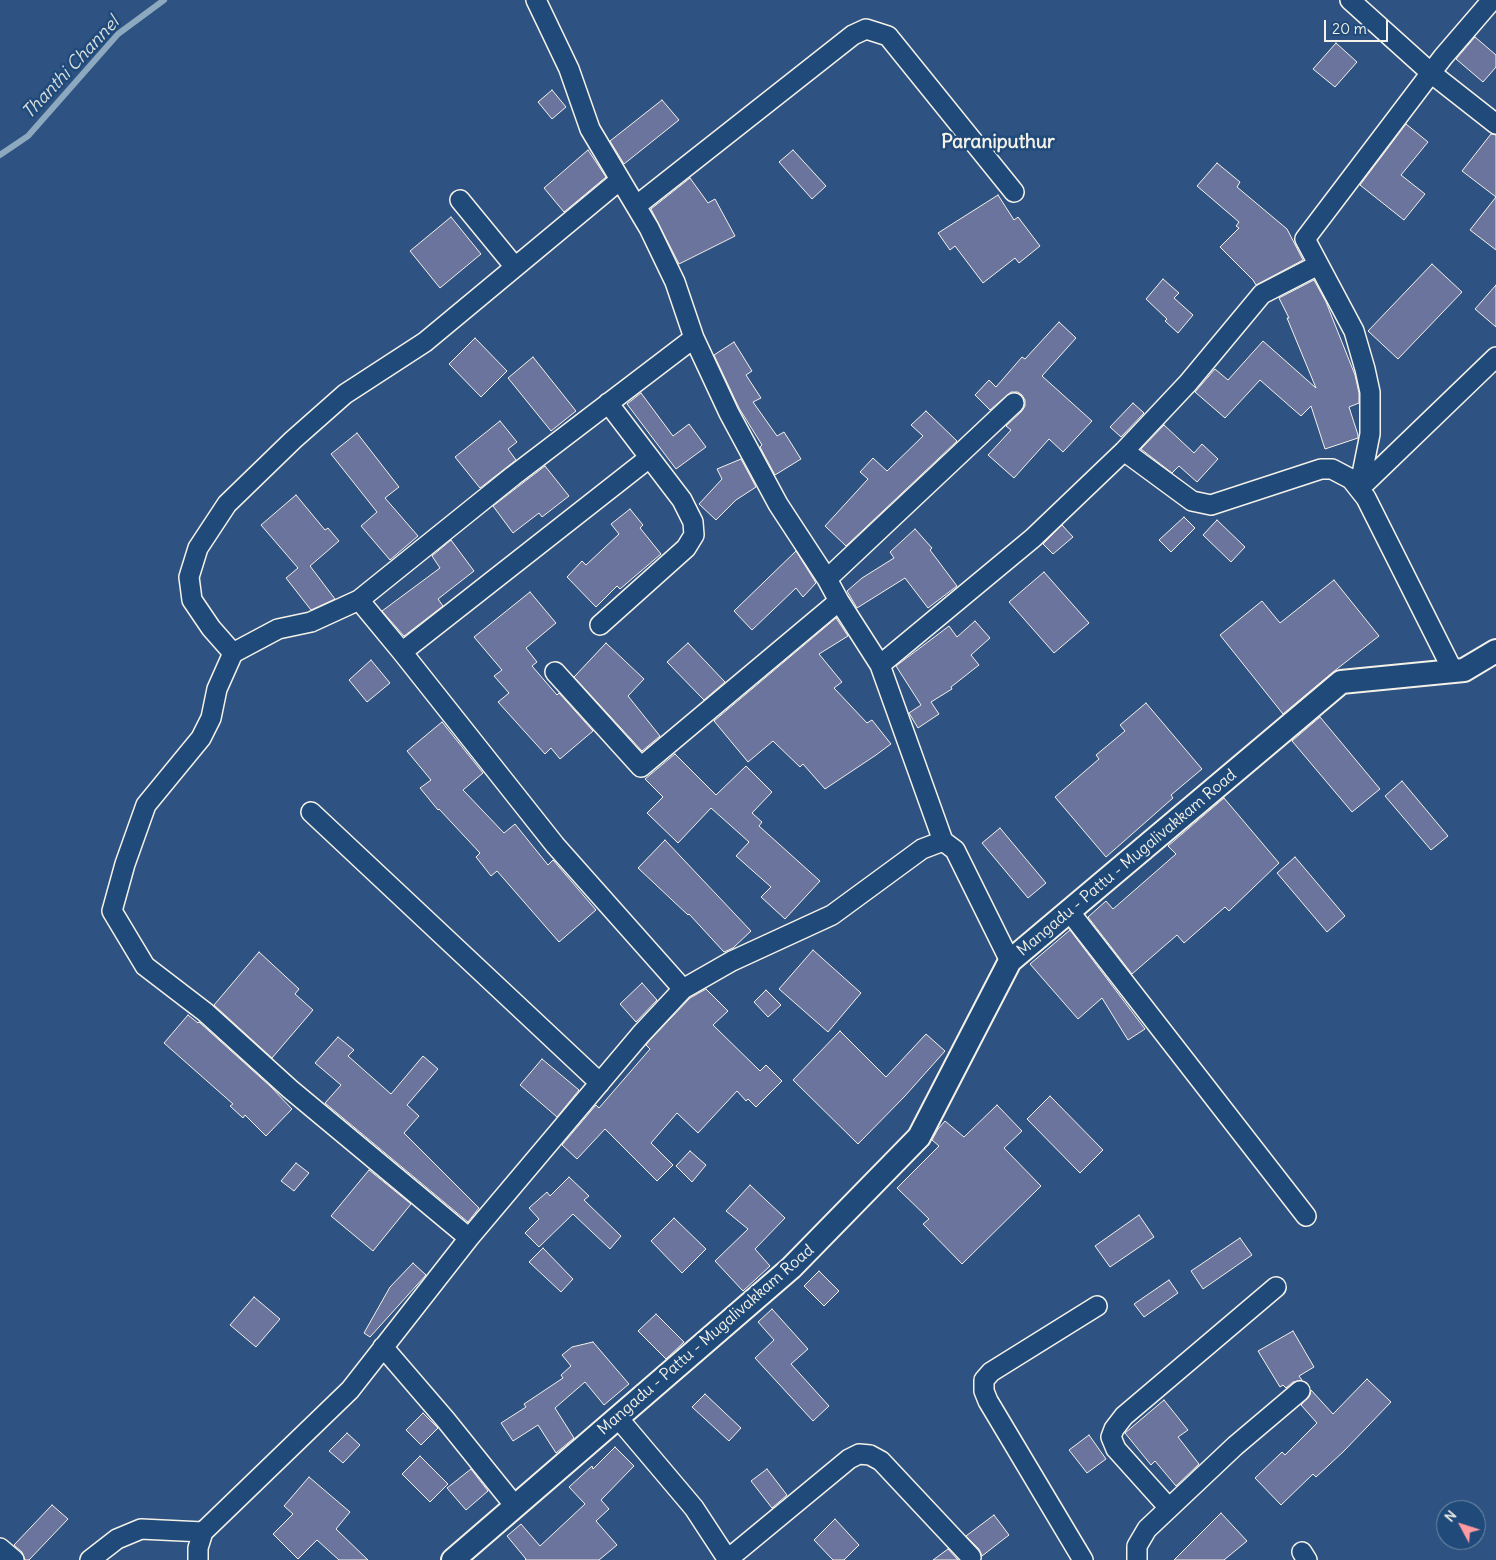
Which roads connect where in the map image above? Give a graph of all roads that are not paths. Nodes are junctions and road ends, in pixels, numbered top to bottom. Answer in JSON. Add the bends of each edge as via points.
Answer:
{"nodes":[{"id":1,"x":536,"y":0,"type":"edge"},
{"id":2,"x":1350,"y":0,"type":"edge"},
{"id":3,"x":1492,"y":0,"type":"edge"},
{"id":4,"x":1431,"y":73,"type":"junction"},
{"id":5,"x":1496,"y":124,"type":"edge"},
{"id":6,"x":620,"y":180,"type":"junction"},
{"id":7,"x":1014,"y":192,"type":"dead end"},
{"id":8,"x":460,"y":200,"type":"dead end"},
{"id":9,"x":636,"y":206,"type":"junction"},
{"id":10,"x":1318,"y":265,"type":"junction"},
{"id":11,"x":515,"y":267,"type":"junction"},
{"id":12,"x":694,"y":338,"type":"junction"},
{"id":13,"x":1496,"y":357,"type":"edge"},
{"id":14,"x":1014,"y":402,"type":"dead end"},
{"id":15,"x":608,"y":403,"type":"junction"},
{"id":16,"x":1124,"y":451,"type":"junction"},
{"id":17,"x":649,"y":458,"type":"junction"},
{"id":18,"x":1359,"y":489,"type":"junction"},
{"id":19,"x":828,"y":579,"type":"junction"},
{"id":20,"x":358,"y":600,"type":"junction"},
{"id":21,"x":839,"y":601,"type":"junction"},
{"id":22,"x":600,"y":625,"type":"dead end"},
{"id":23,"x":1496,"y":651,"type":"edge"},
{"id":24,"x":402,"y":652,"type":"junction"},
{"id":25,"x":233,"y":653,"type":"junction"},
{"id":26,"x":880,"y":666,"type":"junction"},
{"id":27,"x":555,"y":672,"type":"dead end"},
{"id":28,"x":1453,"y":672,"type":"junction"},
{"id":29,"x":311,"y":812,"type":"dead end"},
{"id":30,"x":943,"y":841,"type":"junction"},
{"id":31,"x":1069,"y":911,"type":"junction"},
{"id":32,"x":1010,"y":961,"type":"junction"},
{"id":33,"x":683,"y":989,"type":"junction"},
{"id":34,"x":600,"y":1083,"type":"junction"},
{"id":35,"x":1306,"y":1216,"type":"dead end"},
{"id":36,"x":469,"y":1238,"type":"junction"},
{"id":37,"x":1276,"y":1287,"type":"dead end"},
{"id":38,"x":1097,"y":1306,"type":"dead end"},
{"id":39,"x":383,"y":1347,"type":"junction"},
{"id":40,"x":1300,"y":1391,"type":"dead end"},
{"id":41,"x":618,"y":1418,"type":"junction"},
{"id":42,"x":515,"y":1506,"type":"junction"},
{"id":43,"x":1169,"y":1508,"type":"junction"},
{"id":44,"x":204,"y":1532,"type":"junction"},
{"id":45,"x":0,"y":1548,"type":"edge"},
{"id":46,"x":971,"y":1556,"type":"dead end"},
{"id":47,"x":14,"y":1560,"type":"edge"},
{"id":48,"x":90,"y":1560,"type":"edge"},
{"id":49,"x":198,"y":1560,"type":"edge"},
{"id":50,"x":453,"y":1560,"type":"edge"},
{"id":51,"x":728,"y":1560,"type":"edge"},
{"id":52,"x":1083,"y":1560,"type":"edge"},
{"id":53,"x":1137,"y":1560,"type":"edge"}],
"edges":[{"from":1,"to":6,"type":"street","via":[[569,69],[590,129]]},
{"from":2,"to":4,"type":"street"},
{"from":3,"to":4,"type":"street"},
{"from":4,"to":5,"type":"street"},
{"from":4,"to":10,"type":"street","via":[[1305,239]]},
{"from":6,"to":9,"type":"street"},
{"from":6,"to":11,"type":"street"},
{"from":7,"to":9,"type":"street","via":[[888,36],[866,29],[853,35]]},
{"from":8,"to":11,"type":"street"},
{"from":9,"to":12,"type":"street","via":[[675,282]]},
{"from":10,"to":16,"type":"street","via":[[1262,294],[1188,383]]},
{"from":10,"to":18,"type":"street","via":[[1354,331],[1370,392],[1370,434]]},
{"from":11,"to":25,"type":"street","via":[[425,342],[345,394],[227,504],[198,548],[189,576],[192,600]]},
{"from":12,"to":15,"type":"street"},
{"from":12,"to":19,"type":"street","via":[[729,413],[778,504]]},
{"from":13,"to":18,"type":"street"},
{"from":14,"to":19,"type":"street"},
{"from":15,"to":17,"type":"street"},
{"from":15,"to":20,"type":"street"},
{"from":16,"to":18,"type":"street","via":[[1192,501],[1211,505],[1321,469],[1332,469],[1351,479]]},
{"from":16,"to":26,"type":"street","via":[[1033,538]]},
{"from":17,"to":22,"type":"street","via":[[682,500],[693,522],[694,535],[686,548]]},
{"from":17,"to":24,"type":"street"},
{"from":18,"to":28,"type":"street"},
{"from":19,"to":21,"type":"street"},
{"from":20,"to":24,"type":"street"},
{"from":20,"to":25,"type":"street","via":[[311,622],[278,629]]},
{"from":21,"to":26,"type":"street"},
{"from":21,"to":27,"type":"street","via":[[641,768]]},
{"from":23,"to":28,"type":"street","name":"Mangadu - Pattu - Mugalivakkam Road","via":[[1464,670]]},
{"from":24,"to":33,"type":"street","via":[[554,845]]},
{"from":25,"to":36,"type":"street","via":[[217,689],[211,718],[202,738],[146,805],[112,911],[145,966],[205,1012],[290,1089]]},
{"from":26,"to":30,"type":"street"},
{"from":28,"to":31,"type":"street","name":"Mangadu - Pattu - Mugalivakkam Road","via":[[1341,682]]},
{"from":29,"to":34,"type":"street"},
{"from":30,"to":32,"type":"street","via":[[955,850]]},
{"from":30,"to":33,"type":"street","via":[[922,850],[832,915],[732,961]]},
{"from":31,"to":32,"type":"street","name":"Mangadu - Pattu - Mugalivakkam Road"},
{"from":31,"to":35,"type":"street"},
{"from":32,"to":41,"type":"street","name":"Mangadu - Pattu - Mugalivakkam Road","via":[[919,1137],[791,1268]]},
{"from":33,"to":34,"type":"street"},
{"from":34,"to":36,"type":"street"},
{"from":36,"to":39,"type":"street"},
{"from":37,"to":43,"type":"street","via":[[1124,1416],[1114,1429],[1111,1437],[1116,1449]]},
{"from":38,"to":52,"type":"street","via":[[991,1372],[984,1380],[988,1401]]},
{"from":39,"to":42,"type":"street"},
{"from":39,"to":44,"type":"street","via":[[350,1390]]},
{"from":40,"to":43,"type":"street"},
{"from":41,"to":42,"type":"street","name":"Mangadu - Pattu - Mugalivakkam Road"},
{"from":41,"to":51,"type":"street","via":[[694,1508]]},
{"from":42,"to":50,"type":"street","name":"Mangadu - Pattu - Mugalivakkam Road"},
{"from":43,"to":53,"type":"street","via":[[1147,1529],[1137,1546]]},
{"from":44,"to":48,"type":"street","via":[[141,1529],[117,1539]]},
{"from":44,"to":49,"type":"street","via":[[198,1548]]},
{"from":45,"to":47,"type":"street"},
{"from":46,"to":51,"type":"street","via":[[881,1461],[860,1454],[849,1459]]}]}
